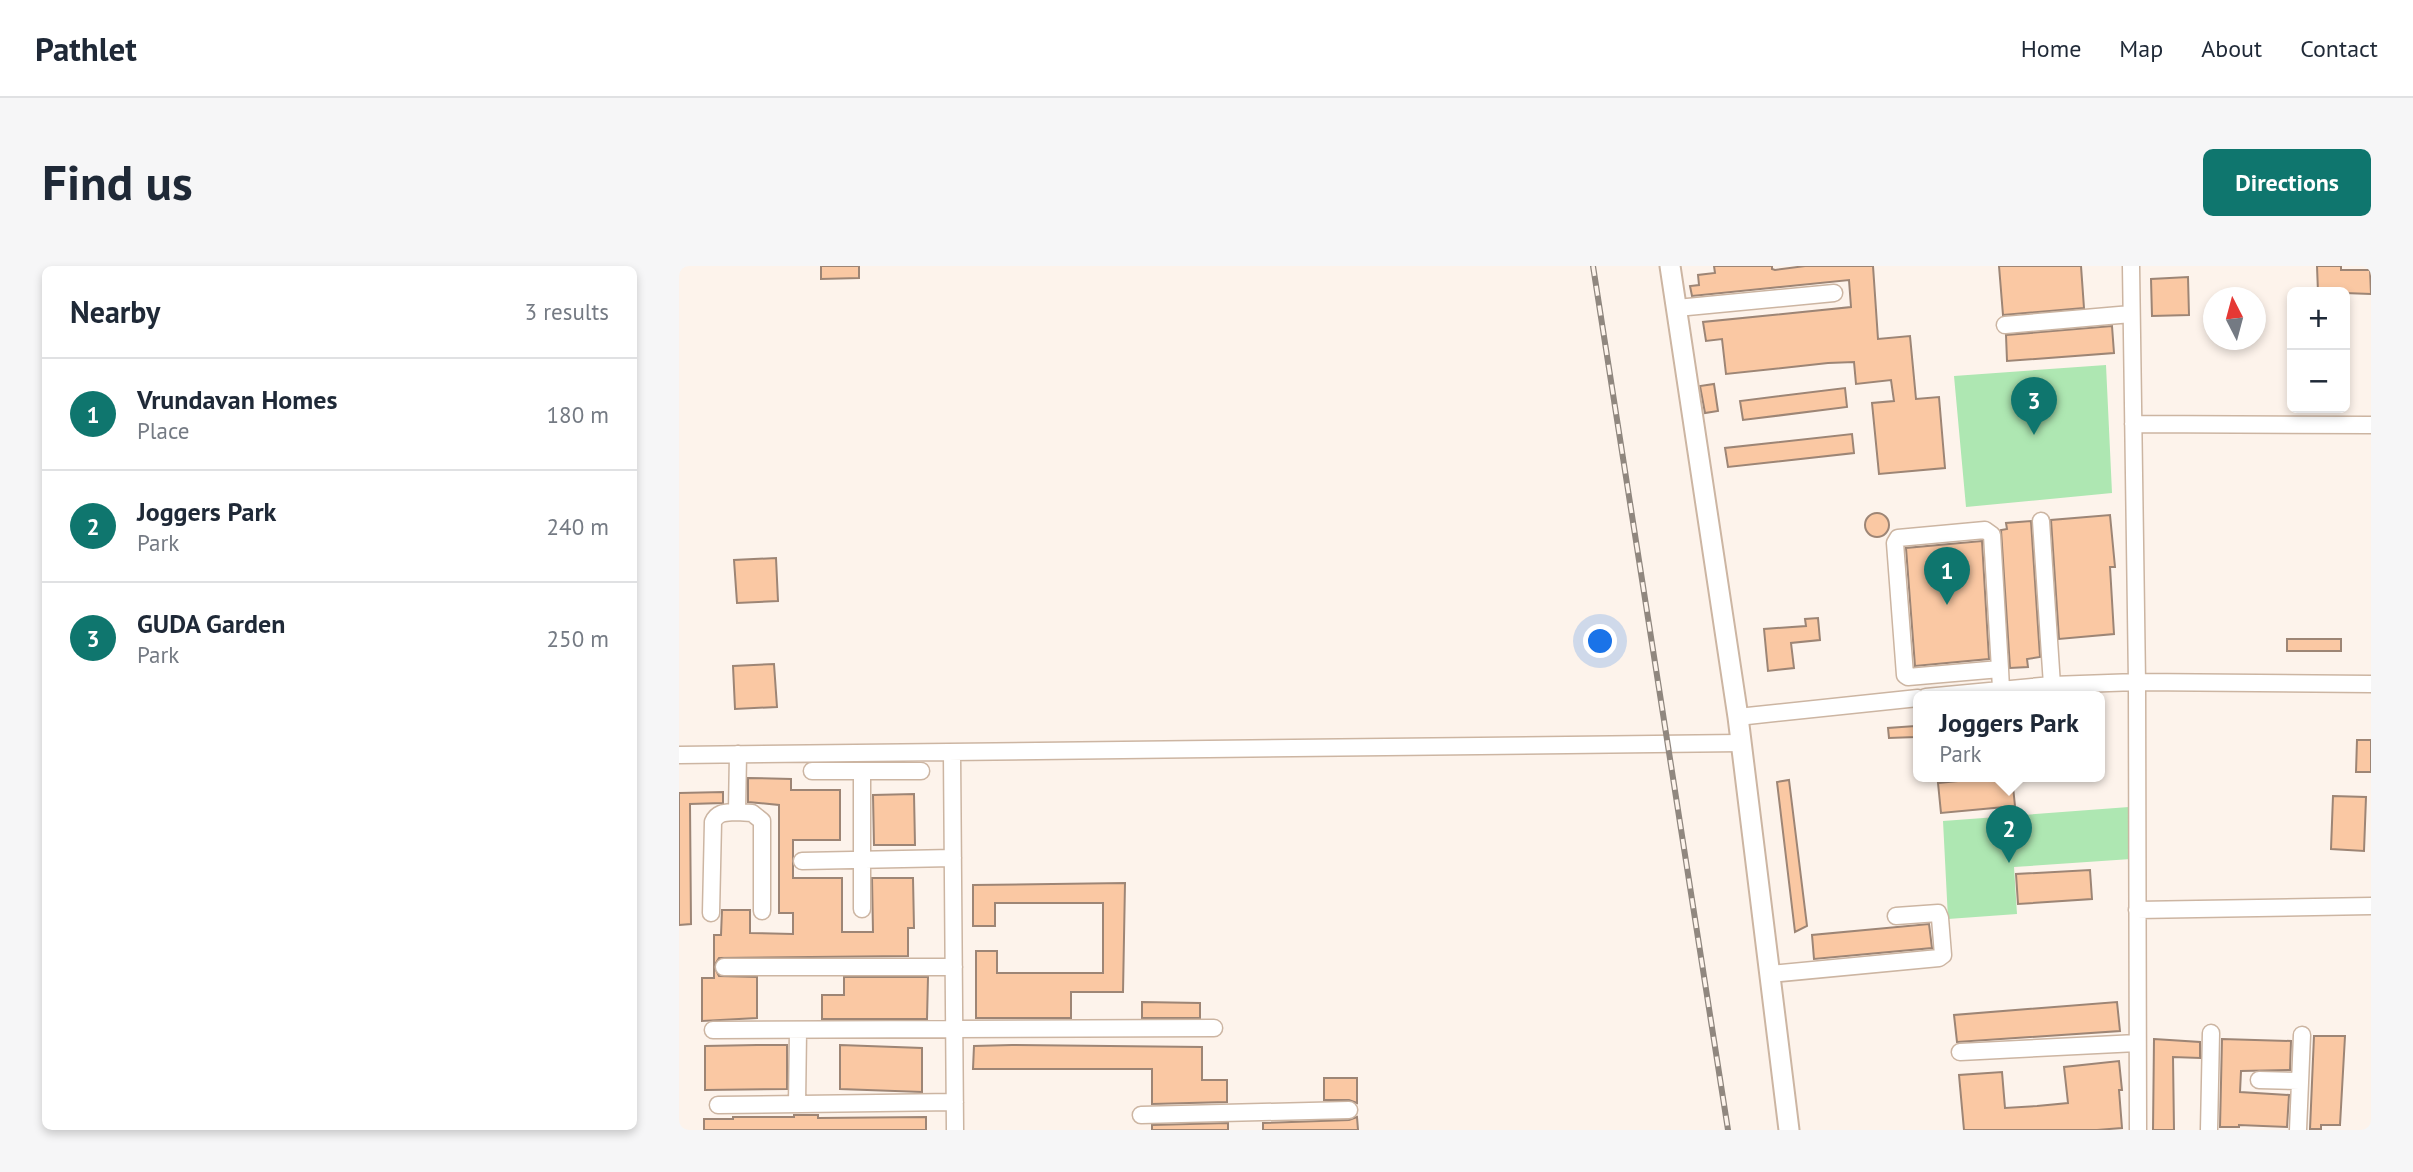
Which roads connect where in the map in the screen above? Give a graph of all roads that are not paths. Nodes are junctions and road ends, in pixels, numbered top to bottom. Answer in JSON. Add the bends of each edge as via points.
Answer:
{"nodes":[{"id":1,"x":1670,"y":266,"type":"edge"},
{"id":2,"x":2131,"y":266,"type":"edge"},
{"id":3,"x":1834,"y":293,"type":"dead end"},
{"id":4,"x":1677,"y":308,"type":"junction"},
{"id":5,"x":2131,"y":314,"type":"junction"},
{"id":6,"x":2005,"y":326,"type":"dead end"},
{"id":7,"x":2133,"y":424,"type":"junction"},
{"id":8,"x":2371,"y":425,"type":"edge"},
{"id":9,"x":2041,"y":522,"type":"dead end"},
{"id":10,"x":2000,"y":669,"type":"junction"},
{"id":11,"x":1923,"y":676,"type":"junction"},
{"id":12,"x":2137,"y":682,"type":"junction"},
{"id":13,"x":2371,"y":684,"type":"edge"},
{"id":14,"x":2052,"y":685,"type":"junction"},
{"id":15,"x":2001,"y":689,"type":"junction"},
{"id":16,"x":1925,"y":691,"type":"edge"},
{"id":17,"x":1982,"y":691,"type":"edge"},
{"id":18,"x":1913,"y":699,"type":"edge"},
{"id":19,"x":1738,"y":717,"type":"junction"},
{"id":20,"x":1741,"y":743,"type":"junction"},
{"id":21,"x":738,"y":754,"type":"junction"},
{"id":22,"x":952,"y":754,"type":"junction"},
{"id":23,"x":679,"y":755,"type":"edge"},
{"id":24,"x":812,"y":771,"type":"dead end"},
{"id":25,"x":862,"y":771,"type":"junction"},
{"id":26,"x":921,"y":771,"type":"dead end"},
{"id":27,"x":737,"y":812,"type":"junction"},
{"id":28,"x":953,"y":858,"type":"junction"},
{"id":29,"x":862,"y":860,"type":"junction"},
{"id":30,"x":801,"y":861,"type":"dead end"},
{"id":31,"x":2371,"y":906,"type":"edge"},
{"id":32,"x":862,"y":909,"type":"dead end"},
{"id":33,"x":2137,"y":910,"type":"junction"},
{"id":34,"x":762,"y":911,"type":"dead end"},
{"id":35,"x":711,"y":913,"type":"dead end"},
{"id":36,"x":1896,"y":916,"type":"dead end"},
{"id":37,"x":724,"y":967,"type":"dead end"},
{"id":38,"x":954,"y":967,"type":"junction"},
{"id":39,"x":1771,"y":974,"type":"junction"},
{"id":40,"x":1214,"y":1028,"type":"dead end"},
{"id":41,"x":954,"y":1029,"type":"junction"},
{"id":42,"x":713,"y":1030,"type":"dead end"},
{"id":43,"x":798,"y":1031,"type":"junction"},
{"id":44,"x":2211,"y":1033,"type":"dead end"},
{"id":45,"x":2302,"y":1035,"type":"dead end"},
{"id":46,"x":2137,"y":1043,"type":"junction"},
{"id":47,"x":1960,"y":1052,"type":"dead end"},
{"id":48,"x":2259,"y":1080,"type":"dead end"},
{"id":49,"x":2300,"y":1081,"type":"junction"},
{"id":50,"x":955,"y":1102,"type":"junction"},
{"id":51,"x":797,"y":1104,"type":"junction"},
{"id":52,"x":718,"y":1105,"type":"dead end"},
{"id":53,"x":1349,"y":1110,"type":"dead end"},
{"id":54,"x":1243,"y":1113,"type":"junction"},
{"id":55,"x":1141,"y":1115,"type":"dead end"},
{"id":56,"x":955,"y":1130,"type":"edge"},
{"id":57,"x":1244,"y":1130,"type":"edge"},
{"id":58,"x":1789,"y":1130,"type":"edge"},
{"id":59,"x":2138,"y":1130,"type":"edge"},
{"id":60,"x":2209,"y":1130,"type":"edge"},
{"id":61,"x":2298,"y":1130,"type":"edge"}],
"edges":[{"from":1,"to":4,"type":"street"},
{"from":2,"to":5,"type":"street"},
{"from":3,"to":4,"type":"street"},
{"from":4,"to":19,"type":"street"},
{"from":5,"to":6,"type":"street"},
{"from":5,"to":7,"type":"street"},
{"from":7,"to":8,"type":"street"},
{"from":7,"to":12,"type":"street"},
{"from":9,"to":14,"type":"street"},
{"from":10,"to":11,"type":"street"},
{"from":10,"to":11,"type":"street","via":[[1990,531],[1901,536],[1895,543],[1903,671],[1908,677]]},
{"from":10,"to":15,"type":"street"},
{"from":11,"to":16,"type":"street"},
{"from":12,"to":13,"type":"street"},
{"from":12,"to":14,"type":"street"},
{"from":12,"to":33,"type":"street"},
{"from":14,"to":15,"type":"street"},
{"from":15,"to":17,"type":"street"},
{"from":18,"to":19,"type":"street"},
{"from":19,"to":20,"type":"street"},
{"from":20,"to":22,"type":"street"},
{"from":20,"to":39,"type":"street"},
{"from":21,"to":22,"type":"street"},
{"from":21,"to":23,"type":"street"},
{"from":21,"to":27,"type":"street"},
{"from":22,"to":28,"type":"street"},
{"from":24,"to":25,"type":"street"},
{"from":25,"to":26,"type":"street"},
{"from":25,"to":29,"type":"street"},
{"from":27,"to":34,"type":"street","via":[[752,813],[762,821]]},
{"from":27,"to":35,"type":"street","via":[[722,813],[713,822]]},
{"from":28,"to":29,"type":"street"},
{"from":28,"to":38,"type":"street"},
{"from":29,"to":30,"type":"street"},
{"from":29,"to":32,"type":"street"},
{"from":31,"to":33,"type":"street"},
{"from":33,"to":46,"type":"street"},
{"from":36,"to":39,"type":"street","via":[[1938,913],[1943,954],[1939,958]]},
{"from":37,"to":38,"type":"street"},
{"from":38,"to":41,"type":"street"},
{"from":39,"to":58,"type":"street"},
{"from":40,"to":41,"type":"street"},
{"from":41,"to":43,"type":"street"},
{"from":41,"to":50,"type":"street"},
{"from":42,"to":43,"type":"street"},
{"from":43,"to":51,"type":"street"},
{"from":44,"to":60,"type":"street"},
{"from":45,"to":49,"type":"street"},
{"from":46,"to":47,"type":"street"},
{"from":46,"to":59,"type":"street"},
{"from":48,"to":49,"type":"street"},
{"from":49,"to":61,"type":"street"},
{"from":50,"to":51,"type":"street"},
{"from":50,"to":56,"type":"street"},
{"from":51,"to":52,"type":"street"},
{"from":53,"to":54,"type":"street"},
{"from":54,"to":55,"type":"street"},
{"from":54,"to":57,"type":"street"}]}
